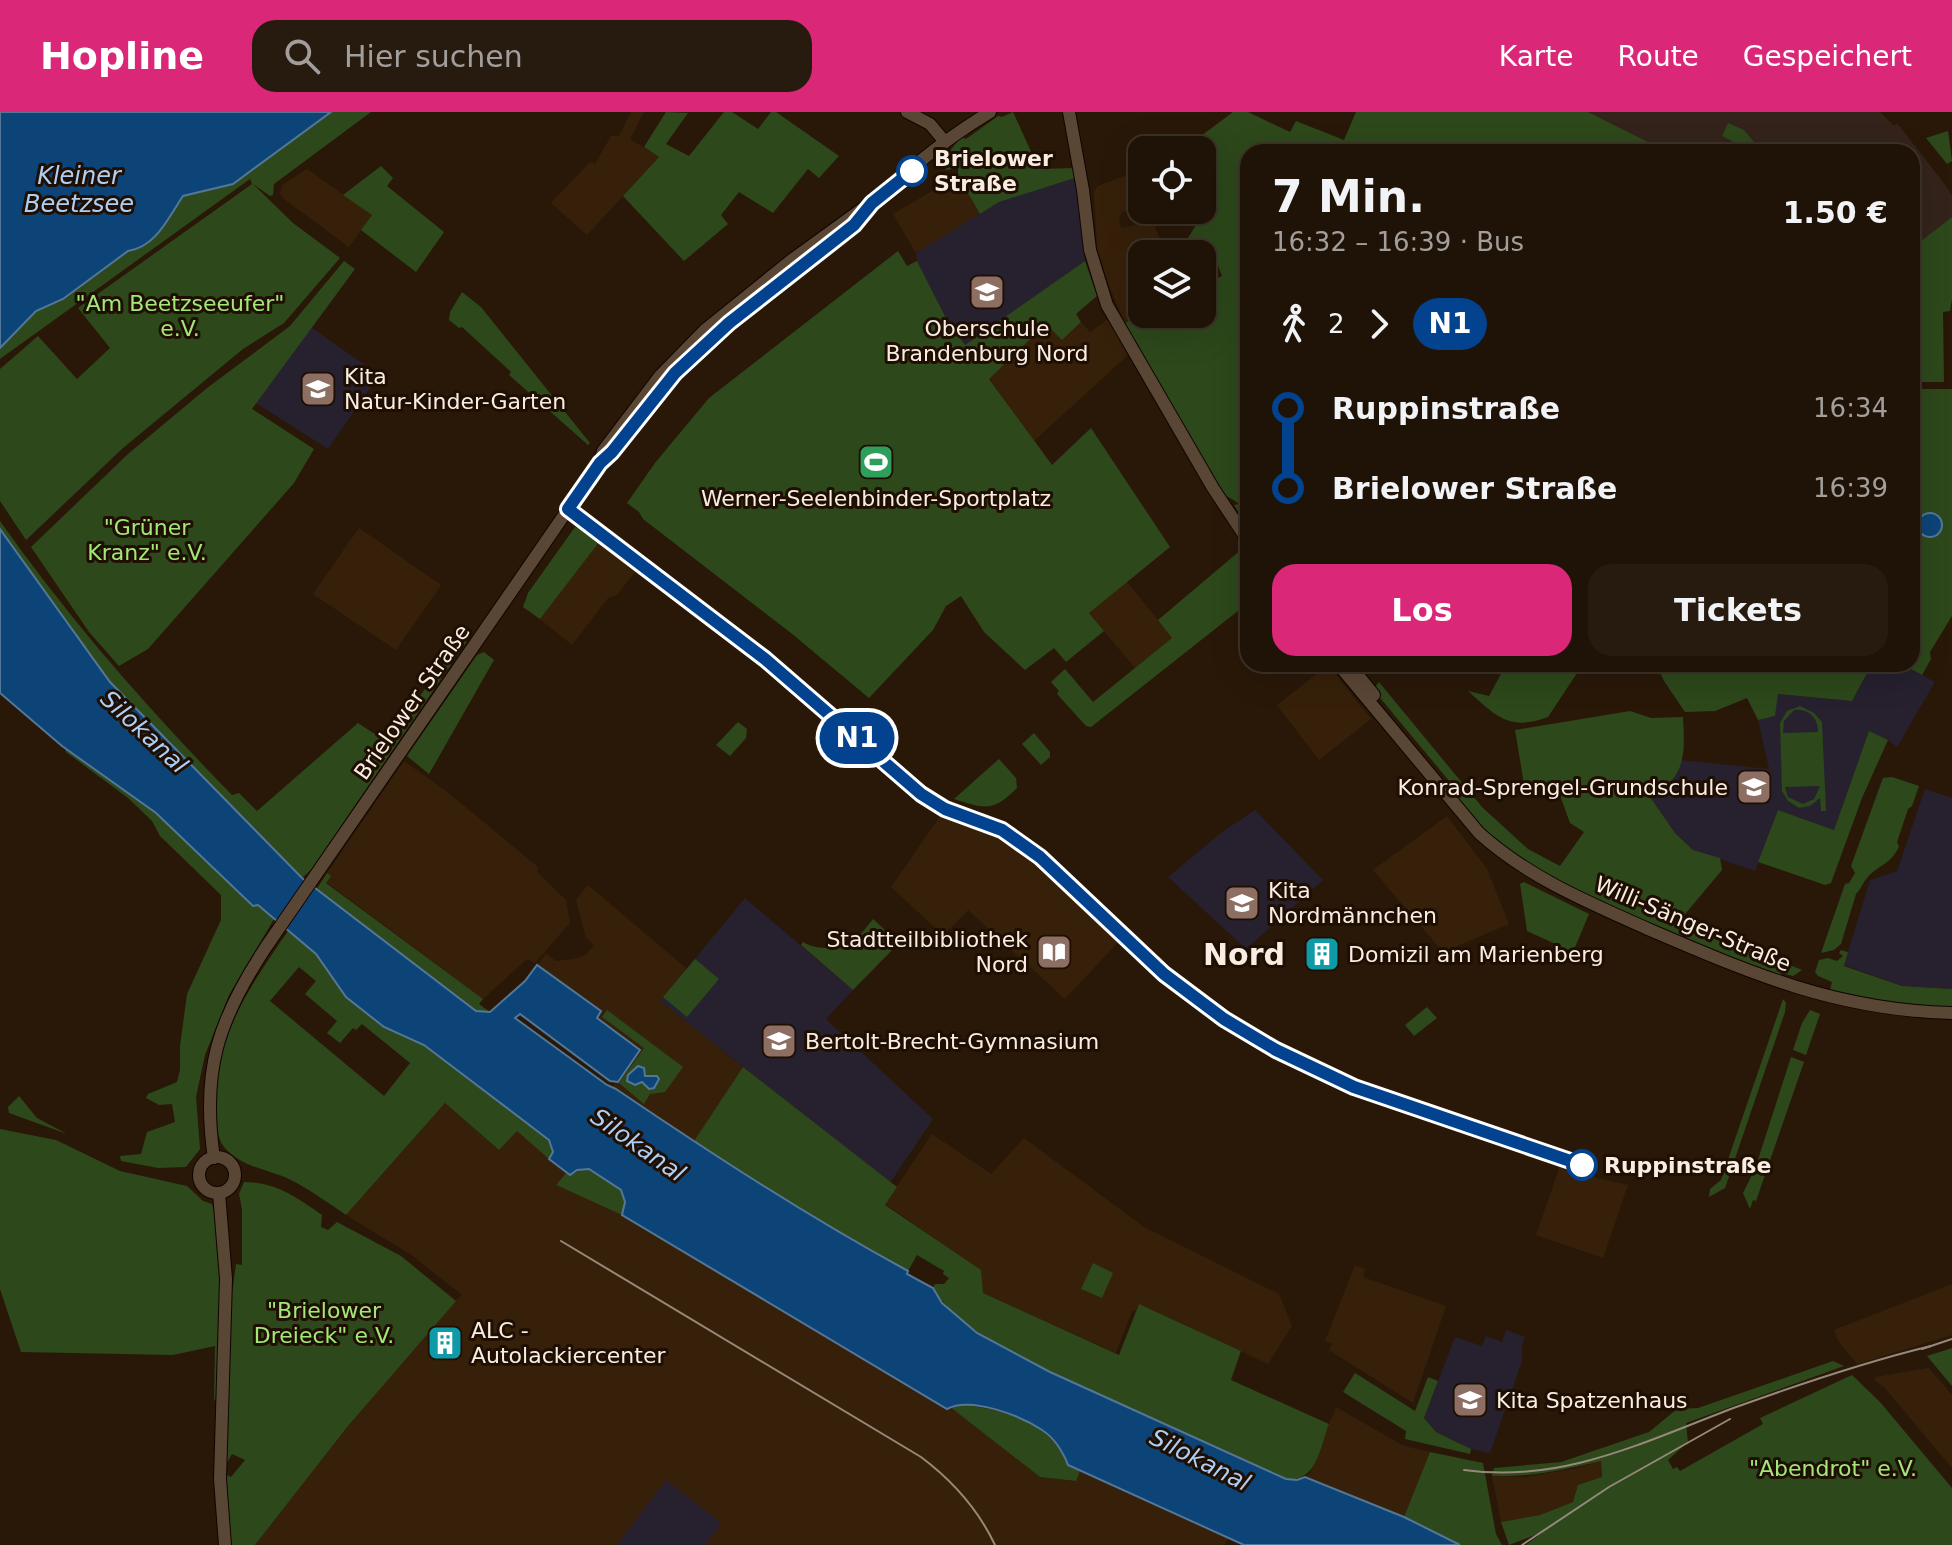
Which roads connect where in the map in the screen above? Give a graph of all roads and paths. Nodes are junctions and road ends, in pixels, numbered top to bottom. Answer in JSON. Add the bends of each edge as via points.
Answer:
{"nodes":[{"id":1,"x":907,"y":112,"type":"edge"},
{"id":2,"x":990,"y":112,"type":"edge"},
{"id":3,"x":1069,"y":112,"type":"edge"},
{"id":4,"x":945,"y":142,"type":"junction"},
{"id":5,"x":1240,"y":527,"type":"edge"},
{"id":6,"x":1345,"y":672,"type":"edge"},
{"id":7,"x":1355,"y":672,"type":"edge"},
{"id":8,"x":1450,"y":801,"type":"junction"},
{"id":9,"x":1952,"y":1013,"type":"edge"},
{"id":10,"x":214,"y":1158,"type":"junction"},
{"id":11,"x":219,"y":1193,"type":"junction"},
{"id":12,"x":220,"y":1494,"type":"junction"},
{"id":13,"x":217,"y":1545,"type":"edge"},
{"id":14,"x":225,"y":1545,"type":"edge"}],
"edges":[{"from":1,"to":4,"type":"main road","via":[[930,124]]},
{"from":2,"to":4,"type":"main road","name":"Brielower Straße"},
{"from":3,"to":5,"type":"main road","via":[[1091,257],[1107,305]]},
{"from":4,"to":10,"type":"main road","name":"Brielower Straße","via":[[705,330],[630,413],[231,1006],[214,1054],[208,1098]]},
{"from":6,"to":8,"type":"main road","name":"Willi-Sänger-Straße"},
{"from":7,"to":8,"type":"main road","name":"Willi-Sänger-Straße","via":[[1434,770]]},
{"from":8,"to":9,"type":"main road","name":"Willi-Sänger-Straße","via":[[1500,852],[1532,874],[1724,961],[1854,1004]]},
{"from":10,"to":11,"type":"main road","via":[[205,1162],[199,1175],[205,1188]]},
{"from":10,"to":11,"type":"main road","via":[[228,1162],[234,1175],[231,1186]]},
{"from":11,"to":12,"type":"main road","via":[[226,1279]]},
{"from":12,"to":13,"type":"main road"},
{"from":12,"to":14,"type":"main road"}]}
